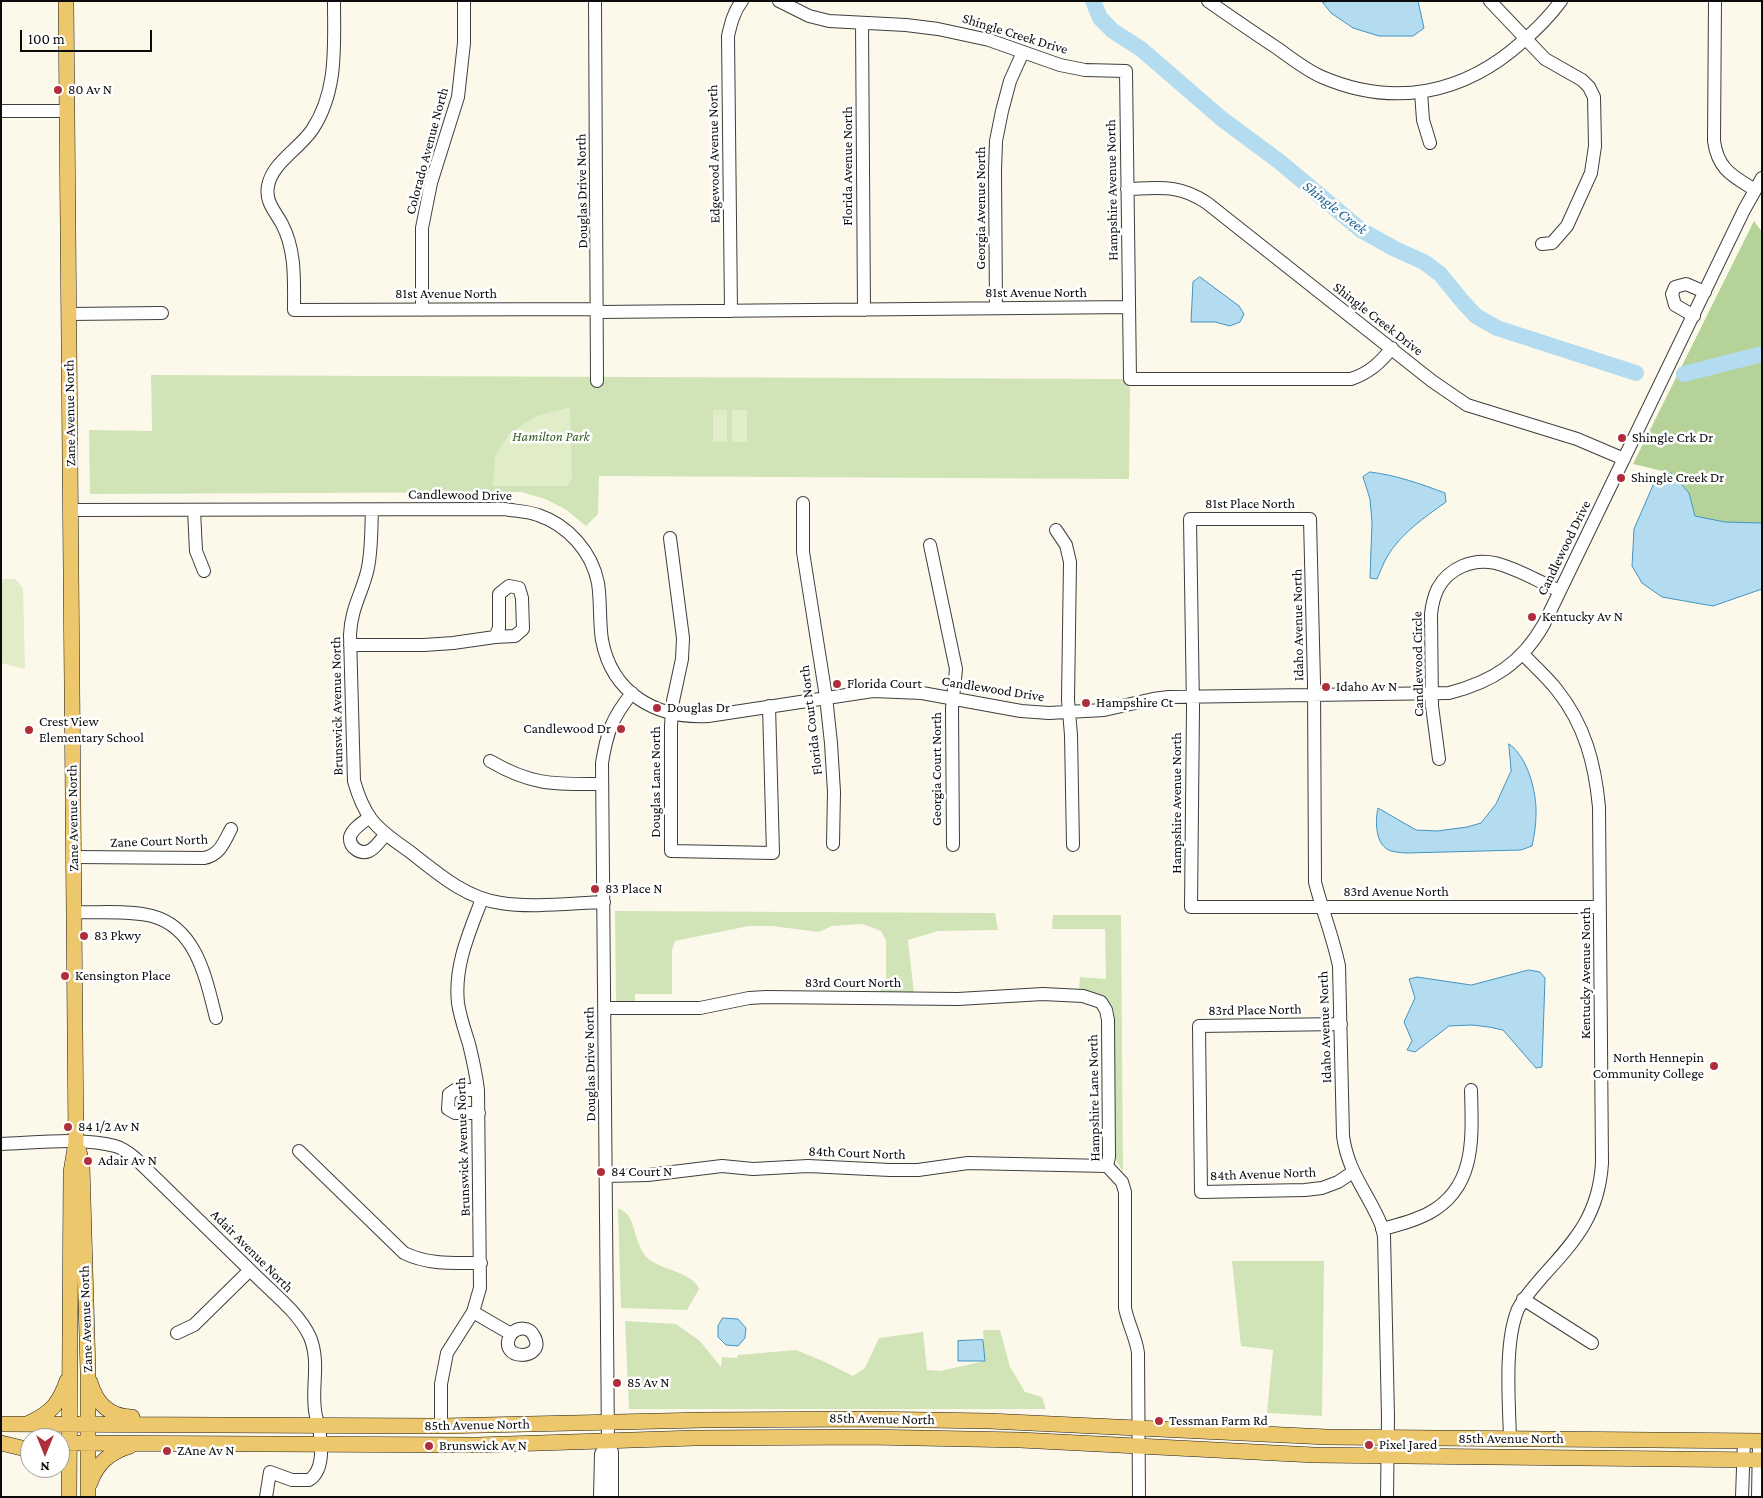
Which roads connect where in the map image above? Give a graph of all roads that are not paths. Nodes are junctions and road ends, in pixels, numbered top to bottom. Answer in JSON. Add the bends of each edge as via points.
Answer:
{"nodes":[{"id":1,"x":66,"y":1,"type":"edge"},
{"id":2,"x":334,"y":1,"type":"edge"},
{"id":3,"x":464,"y":1,"type":"edge"},
{"id":4,"x":595,"y":1,"type":"edge"},
{"id":5,"x":742,"y":1,"type":"edge"},
{"id":6,"x":779,"y":1,"type":"edge"},
{"id":7,"x":1208,"y":1,"type":"edge"},
{"id":8,"x":1490,"y":1,"type":"edge"},
{"id":9,"x":1561,"y":1,"type":"edge"},
{"id":10,"x":1715,"y":1,"type":"edge"},
{"id":11,"x":862,"y":23,"type":"junction"},
{"id":12,"x":1525,"y":39,"type":"junction"},
{"id":13,"x":1023,"y":52,"type":"junction"},
{"id":14,"x":1126,"y":71,"type":"joint"},
{"id":15,"x":1421,"y":92,"type":"junction"},
{"id":16,"x":67,"y":111,"type":"junction"},
{"id":17,"x":1,"y":112,"type":"edge"},
{"id":18,"x":1430,"y":143,"type":"dead end"},
{"id":19,"x":1762,"y":178,"type":"edge"},
{"id":20,"x":1128,"y":189,"type":"junction"},
{"id":21,"x":1756,"y":190,"type":"junction"},
{"id":22,"x":1542,"y":244,"type":"dead end"},
{"id":23,"x":1705,"y":292,"type":"junction"},
{"id":24,"x":1129,"y":307,"type":"junction"},
{"id":25,"x":996,"y":308,"type":"junction"},
{"id":26,"x":422,"y":310,"type":"junction"},
{"id":27,"x":598,"y":310,"type":"junction"},
{"id":28,"x":864,"y":310,"type":"junction"},
{"id":29,"x":731,"y":311,"type":"junction"},
{"id":30,"x":162,"y":313,"type":"dead end"},
{"id":31,"x":69,"y":314,"type":"junction"},
{"id":32,"x":1694,"y":316,"type":"junction"},
{"id":33,"x":1392,"y":348,"type":"junction"},
{"id":34,"x":598,"y":381,"type":"dead end"},
{"id":35,"x":1624,"y":459,"type":"junction"},
{"id":36,"x":803,"y":503,"type":"dead end"},
{"id":37,"x":70,"y":510,"type":"junction"},
{"id":38,"x":194,"y":510,"type":"junction"},
{"id":39,"x":372,"y":510,"type":"junction"},
{"id":40,"x":1310,"y":518,"type":"joint"},
{"id":41,"x":1190,"y":519,"type":"joint"},
{"id":42,"x":1056,"y":530,"type":"dead end"},
{"id":43,"x":670,"y":538,"type":"dead end"},
{"id":44,"x":930,"y":545,"type":"dead end"},
{"id":45,"x":204,"y":571,"type":"dead end"},
{"id":46,"x":1560,"y":591,"type":"junction"},
{"id":47,"x":495,"y":637,"type":"dead end"},
{"id":48,"x":350,"y":645,"type":"junction"},
{"id":49,"x":1523,"y":654,"type":"junction"},
{"id":50,"x":632,"y":693,"type":"junction"},
{"id":51,"x":1432,"y":695,"type":"junction"},
{"id":52,"x":1314,"y":696,"type":"junction"},
{"id":53,"x":826,"y":697,"type":"junction"},
{"id":54,"x":1192,"y":697,"type":"junction"},
{"id":55,"x":952,"y":698,"type":"junction"},
{"id":56,"x":769,"y":706,"type":"junction"},
{"id":57,"x":1069,"y":713,"type":"junction"},
{"id":58,"x":672,"y":714,"type":"junction"},
{"id":59,"x":1439,"y":759,"type":"dead end"},
{"id":60,"x":490,"y":761,"type":"dead end"},
{"id":61,"x":602,"y":784,"type":"junction"},
{"id":62,"x":370,"y":817,"type":"junction"},
{"id":63,"x":231,"y":829,"type":"dead end"},
{"id":64,"x":386,"y":834,"type":"junction"},
{"id":65,"x":833,"y":844,"type":"dead end"},
{"id":66,"x":953,"y":845,"type":"dead end"},
{"id":67,"x":1073,"y":846,"type":"dead end"},
{"id":68,"x":74,"y":857,"type":"junction"},
{"id":69,"x":482,"y":899,"type":"junction"},
{"id":70,"x":604,"y":902,"type":"junction"},
{"id":71,"x":1191,"y":907,"type":"joint"},
{"id":72,"x":1322,"y":907,"type":"junction"},
{"id":73,"x":1600,"y":907,"type":"junction"},
{"id":74,"x":74,"y":912,"type":"junction"},
{"id":75,"x":1101,"y":1002,"type":"joint"},
{"id":76,"x":605,"y":1008,"type":"junction"},
{"id":77,"x":216,"y":1018,"type":"dead end"},
{"id":78,"x":1342,"y":1024,"type":"junction"},
{"id":79,"x":478,"y":1090,"type":"junction"},
{"id":80,"x":1471,"y":1090,"type":"dead end"},
{"id":81,"x":479,"y":1113,"type":"junction"},
{"id":82,"x":76,"y":1142,"type":"junction"},
{"id":83,"x":1,"y":1144,"type":"edge"},
{"id":84,"x":299,"y":1151,"type":"dead end"},
{"id":85,"x":1107,"y":1166,"type":"junction"},
{"id":86,"x":1353,"y":1172,"type":"junction"},
{"id":87,"x":606,"y":1176,"type":"junction"},
{"id":88,"x":1201,"y":1192,"type":"joint"},
{"id":89,"x":1382,"y":1229,"type":"junction"},
{"id":90,"x":481,"y":1263,"type":"junction"},
{"id":91,"x":250,"y":1270,"type":"junction"},
{"id":92,"x":1524,"y":1299,"type":"junction"},
{"id":93,"x":473,"y":1312,"type":"junction"},
{"id":94,"x":177,"y":1333,"type":"dead end"},
{"id":95,"x":511,"y":1334,"type":"dead end"},
{"id":96,"x":1592,"y":1343,"type":"dead end"},
{"id":97,"x":88,"y":1371,"type":"junction"},
{"id":98,"x":70,"y":1372,"type":"junction"},
{"id":99,"x":867,"y":1419,"type":"junction"},
{"id":100,"x":608,"y":1423,"type":"junction"},
{"id":101,"x":1,"y":1424,"type":"edge"},
{"id":102,"x":24,"y":1424,"type":"junction"},
{"id":103,"x":88,"y":1424,"type":"junction"},
{"id":104,"x":70,"y":1425,"type":"junction"},
{"id":105,"x":230,"y":1425,"type":"junction"},
{"id":106,"x":319,"y":1426,"type":"junction"},
{"id":107,"x":441,"y":1426,"type":"junction"},
{"id":108,"x":69,"y":1428,"type":"edge"},
{"id":109,"x":1139,"y":1428,"type":"junction"},
{"id":110,"x":867,"y":1437,"type":"junction"},
{"id":111,"x":1387,"y":1438,"type":"junction"},
{"id":112,"x":1510,"y":1438,"type":"junction"},
{"id":113,"x":1755,"y":1440,"type":"edge"},
{"id":114,"x":608,"y":1442,"type":"junction"},
{"id":115,"x":1,"y":1443,"type":"edge"},
{"id":116,"x":20,"y":1443,"type":"edge"},
{"id":117,"x":70,"y":1443,"type":"edge"},
{"id":118,"x":88,"y":1443,"type":"junction"},
{"id":119,"x":139,"y":1443,"type":"junction"},
{"id":120,"x":322,"y":1444,"type":"junction"},
{"id":121,"x":1139,"y":1447,"type":"junction"},
{"id":122,"x":20,"y":1448,"type":"edge"},
{"id":123,"x":1387,"y":1457,"type":"junction"},
{"id":124,"x":1754,"y":1460,"type":"edge"},
{"id":125,"x":88,"y":1497,"type":"edge"},
{"id":126,"x":266,"y":1497,"type":"edge"},
{"id":127,"x":600,"y":1497,"type":"edge"},
{"id":128,"x":612,"y":1497,"type":"edge"},
{"id":129,"x":1139,"y":1497,"type":"edge"},
{"id":130,"x":1387,"y":1497,"type":"edge"},
{"id":131,"x":1742,"y":1497,"type":"edge"},
{"id":132,"x":1758,"y":1497,"type":"edge"}],
"edges":[{"from":1,"to":16,"type":"main road","name":"Zane Avenue North"},
{"from":2,"to":26,"type":"street","name":"81st Avenue North","via":[[333,77],[329,96],[311,131],[275,169],[267,189],[272,210],[282,223],[293,254],[294,310]]},
{"from":3,"to":26,"type":"street","name":"Colorado Avenue North","via":[[464,43],[458,97],[431,183],[422,228]]},
{"from":4,"to":27,"type":"street","name":"Douglas Drive North"},
{"from":5,"to":29,"type":"street","name":"Edgewood Avenue North","via":[[731,21],[728,36]]},
{"from":6,"to":11,"type":"street","name":"Shingle Creek Drive","via":[[809,16]]},
{"from":7,"to":15,"type":"street","via":[[1320,76],[1370,92]]},
{"from":8,"to":12,"type":"street"},
{"from":9,"to":12,"type":"street"},
{"from":10,"to":21,"type":"street","via":[[1716,153],[1728,174]]},
{"from":11,"to":13,"type":"street","name":"Shingle Creek Drive","via":[[964,33]]},
{"from":11,"to":28,"type":"street","name":"Florida Avenue North"},
{"from":12,"to":15,"type":"street","via":[[1496,64],[1474,76]]},
{"from":12,"to":22,"type":"street","via":[[1545,59],[1582,80],[1594,97],[1595,107],[1594,160],[1586,186],[1567,226],[1552,243]]},
{"from":13,"to":14,"type":"street","name":"Shingle Creek Drive","via":[[1084,70]]},
{"from":13,"to":25,"type":"street","name":"Georgia Avenue North","via":[[1008,89],[996,141]]},
{"from":14,"to":20,"type":"street","name":"Hampshire Avenue North"},
{"from":15,"to":18,"type":"street"},
{"from":16,"to":17,"type":"street"},
{"from":16,"to":31,"type":"main road","name":"Zane Avenue North"},
{"from":19,"to":21,"type":"street","name":"Candlewood Drive"},
{"from":20,"to":24,"type":"street","name":"Hampshire Avenue North"},
{"from":20,"to":33,"type":"street","name":"Shingle Creek Drive","via":[[1167,188],[1195,195]]},
{"from":21,"to":23,"type":"street","name":"Candlewood Drive"},
{"from":23,"to":32,"type":"street","name":"Candlewood Drive"},
{"from":23,"to":32,"type":"street","via":[[1686,284],[1675,288],[1672,294],[1675,305]]},
{"from":24,"to":25,"type":"street","name":"81st Avenue North"},
{"from":24,"to":33,"type":"street","via":[[1130,379],[1351,379],[1375,368]]},
{"from":25,"to":28,"type":"street","name":"81st Avenue North"},
{"from":26,"to":27,"type":"street","name":"81st Avenue North"},
{"from":27,"to":29,"type":"street","name":"81st Avenue North"},
{"from":27,"to":34,"type":"street","name":"Douglas Drive North"},
{"from":28,"to":29,"type":"street","name":"81st Avenue North"},
{"from":30,"to":31,"type":"street"},
{"from":31,"to":37,"type":"main road","name":"Zane Avenue North"},
{"from":32,"to":35,"type":"street","name":"Candlewood Drive"},
{"from":33,"to":35,"type":"street","name":"Shingle Creek Drive","via":[[1444,390],[1467,404],[1577,439]]},
{"from":35,"to":46,"type":"street","name":"Candlewood Drive"},
{"from":36,"to":53,"type":"street","name":"Florida Court North","via":[[803,552]]},
{"from":37,"to":38,"type":"street","name":"Candlewood Drive"},
{"from":37,"to":68,"type":"main road","name":"Zane Avenue North"},
{"from":38,"to":39,"type":"street","name":"Candlewood Drive"},
{"from":38,"to":45,"type":"street","via":[[196,551]]},
{"from":39,"to":48,"type":"street","name":"Brunswick Avenue North","via":[[370,556],[351,619]]},
{"from":39,"to":50,"type":"street","name":"Candlewood Drive","via":[[504,509],[538,515],[561,527],[583,549],[592,565],[598,582],[602,641],[615,673]]},
{"from":40,"to":41,"type":"street","name":"81st Place North"},
{"from":40,"to":52,"type":"street","name":"Idaho Avenue North"},
{"from":41,"to":54,"type":"street","name":"Hampshire Avenue North"},
{"from":42,"to":57,"type":"street","via":[[1066,546],[1070,562]]},
{"from":43,"to":58,"type":"street","name":"Douglas Lane North","via":[[683,638]]},
{"from":44,"to":55,"type":"street","name":"Georgia Court North","via":[[956,669]]},
{"from":46,"to":49,"type":"street","name":"Candlewood Drive","via":[[1536,638]]},
{"from":46,"to":51,"type":"street","name":"Candlewood Circle","via":[[1495,563],[1469,563],[1456,569],[1438,588],[1433,600]]},
{"from":47,"to":48,"type":"street","via":[[424,645]]},
{"from":48,"to":62,"type":"street","name":"Brunswick Avenue North","via":[[354,781]]},
{"from":49,"to":51,"type":"street","name":"Candlewood Drive","via":[[1490,679],[1470,688]]},
{"from":49,"to":73,"type":"street","name":"Kentucky Avenue North","via":[[1558,690],[1572,711],[1592,757],[1599,807]]},
{"from":50,"to":58,"type":"street","name":"Candlewood Drive","via":[[643,702]]},
{"from":50,"to":61,"type":"street","name":"Douglas Drive North","via":[[608,731]]},
{"from":51,"to":52,"type":"street","name":"Candlewood Drive"},
{"from":51,"to":59,"type":"street","name":"Candlewood Circle"},
{"from":52,"to":54,"type":"street","name":"Candlewood Drive"},
{"from":52,"to":72,"type":"street","name":"Idaho Avenue North","via":[[1314,871]]},
{"from":53,"to":55,"type":"street","name":"Candlewood Drive","via":[[897,691]]},
{"from":53,"to":56,"type":"street","name":"Candlewood Drive"},
{"from":53,"to":65,"type":"street","name":"Florida Court North","via":[[834,792]]},
{"from":54,"to":57,"type":"street","name":"Candlewood Drive","via":[[1153,699],[1104,710]]},
{"from":54,"to":71,"type":"street","name":"Hampshire Avenue North"},
{"from":55,"to":57,"type":"street","name":"Candlewood Drive","via":[[1021,712]]},
{"from":55,"to":66,"type":"street","name":"Georgia Court North"},
{"from":56,"to":58,"type":"street","name":"Candlewood Drive","via":[[708,716]]},
{"from":56,"to":58,"type":"street","name":"Douglas Lane North","via":[[773,853],[671,851]]},
{"from":57,"to":67,"type":"street"},
{"from":60,"to":61,"type":"street","via":[[531,780],[552,784]]},
{"from":61,"to":70,"type":"street","name":"Douglas Drive North"},
{"from":62,"to":64,"type":"street","name":"Brunswick Avenue North"},
{"from":62,"to":64,"type":"street","via":[[354,831],[350,837],[351,845],[356,850],[369,851]]},
{"from":63,"to":68,"type":"street","name":"Zane Court North","via":[[220,850],[204,858]]},
{"from":64,"to":69,"type":"street","name":"Brunswick Avenue North","via":[[446,879]]},
{"from":68,"to":74,"type":"main road","name":"Zane Avenue North"},
{"from":69,"to":70,"type":"street","via":[[520,904]]},
{"from":69,"to":79,"type":"street","name":"Brunswick Avenue North","via":[[459,963],[458,983],[458,1004],[476,1069]]},
{"from":70,"to":76,"type":"street","name":"Douglas Drive North"},
{"from":71,"to":72,"type":"street","name":"83rd Avenue North"},
{"from":72,"to":73,"type":"street","name":"83rd Avenue North"},
{"from":72,"to":78,"type":"street","name":"Idaho Avenue North","via":[[1339,966]]},
{"from":73,"to":92,"type":"street","name":"Kentucky Avenue North","via":[[1601,1181],[1590,1216]]},
{"from":74,"to":77,"type":"street","via":[[138,913],[164,920],[175,928],[194,949]]},
{"from":74,"to":82,"type":"main road","name":"Zane Avenue North"},
{"from":75,"to":76,"type":"street","name":"83rd Court North","via":[[1083,996],[1043,994],[958,999],[766,996],[700,1008]]},
{"from":75,"to":85,"type":"street","name":"Hampshire Lane North","via":[[1108,1020]]},
{"from":76,"to":87,"type":"street","name":"Douglas Drive North"},
{"from":78,"to":86,"type":"street","name":"Idaho Avenue North","via":[[1343,1136]]},
{"from":78,"to":88,"type":"street","name":"83rd Place North","via":[[1199,1026]]},
{"from":79,"to":81,"type":"street","name":"Brunswick Avenue North"},
{"from":79,"to":81,"type":"street","via":[[455,1090],[449,1094],[447,1102],[448,1109],[454,1114]]},
{"from":80,"to":89,"type":"street","via":[[1470,1158],[1456,1189],[1431,1212]]},
{"from":81,"to":90,"type":"street","name":"Brunswick Avenue North"},
{"from":82,"to":83,"type":"street","name":"Adair Avenue North"},
{"from":82,"to":91,"type":"street","name":"Adair Avenue North","via":[[114,1145],[125,1150]]},
{"from":82,"to":97,"type":"main road","name":"Zane Avenue North","via":[[82,1165]]},
{"from":82,"to":98,"type":"main road","name":"Zane Avenue North","via":[[71,1172]]},
{"from":84,"to":90,"type":"street","via":[[404,1253],[429,1262]]},
{"from":85,"to":87,"type":"street","name":"84th Court North","via":[[968,1163],[918,1170],[890,1170],[722,1166],[648,1175]]},
{"from":85,"to":109,"type":"street","name":"Hampshire Lane North","via":[[1122,1182],[1125,1192],[1125,1308],[1138,1353]]},
{"from":86,"to":88,"type":"street","name":"84th Avenue North","via":[[1322,1188]]},
{"from":86,"to":89,"type":"street","name":"Idaho Avenue North"},
{"from":87,"to":100,"type":"street","name":"Douglas Drive North"},
{"from":89,"to":111,"type":"street","name":"Idaho Avenue North","via":[[1385,1249]]},
{"from":90,"to":93,"type":"street","name":"Brunswick Avenue North","via":[[480,1288]]},
{"from":91,"to":94,"type":"street","via":[[194,1325]]},
{"from":91,"to":106,"type":"street","name":"Adair Avenue North","via":[[293,1313],[310,1337],[316,1366]]},
{"from":92,"to":96,"type":"street"},
{"from":92,"to":112,"type":"street","name":"Kentucky Avenue North","via":[[1513,1323],[1510,1341]]},
{"from":93,"to":95,"type":"street"},
{"from":93,"to":107,"type":"street","name":"Brunswick Avenue North","via":[[447,1353],[440,1384]]},
{"from":97,"to":103,"type":"main road","name":"Zane Avenue North"},
{"from":97,"to":105,"type":"main road","via":[[100,1403],[116,1415],[209,1418]]},
{"from":98,"to":102,"type":"main road","via":[[61,1397],[52,1409]]},
{"from":98,"to":104,"type":"main road","name":"Zane Avenue North"},
{"from":99,"to":100,"type":"main road","name":"85th Avenue North"},
{"from":99,"to":109,"type":"main road","name":"85th Avenue North"},
{"from":99,"to":110,"type":"main road"},
{"from":100,"to":107,"type":"main road","name":"85th Avenue North"},
{"from":100,"to":114,"type":"street","name":"Douglas Drive North"},
{"from":101,"to":102,"type":"main road","name":"85th Avenue North"},
{"from":102,"to":104,"type":"main road","name":"85th Avenue North"},
{"from":103,"to":104,"type":"main road","name":"85th Avenue North"},
{"from":103,"to":105,"type":"main road","name":"85th Avenue North"},
{"from":103,"to":118,"type":"main road","name":"Zane Avenue North"},
{"from":104,"to":108,"type":"main road","name":"Zane Avenue North"},
{"from":105,"to":106,"type":"main road","name":"85th Avenue North"},
{"from":106,"to":107,"type":"main road","name":"85th Avenue North"},
{"from":106,"to":120,"type":"street","name":"Adair Avenue North"},
{"from":109,"to":111,"type":"main road","name":"85th Avenue North"},
{"from":109,"to":121,"type":"street","name":"Hampshire Lane North"},
{"from":110,"to":114,"type":"main road","name":"85th Avenue North"},
{"from":110,"to":121,"type":"main road","name":"85th Avenue North","via":[[1020,1440]]},
{"from":111,"to":112,"type":"main road","name":"85th Avenue North"},
{"from":111,"to":123,"type":"street","name":"Idaho Avenue North"},
{"from":112,"to":113,"type":"main road","name":"85th Avenue North"},
{"from":113,"to":124,"type":"street"},
{"from":114,"to":120,"type":"main road","name":"85th Avenue North"},
{"from":114,"to":127,"type":"street","name":"Douglas Drive North","via":[[601,1454]]},
{"from":114,"to":128,"type":"street","name":"Douglas Drive North","via":[[612,1452]]},
{"from":115,"to":116,"type":"main road"},
{"from":115,"to":122,"type":"main road"},
{"from":117,"to":118,"type":"main road","name":"85th Avenue North"},
{"from":118,"to":119,"type":"main road","name":"85th Avenue North"},
{"from":118,"to":125,"type":"main road","name":"Zane Avenue North"},
{"from":119,"to":120,"type":"main road","name":"85th Avenue North"},
{"from":119,"to":125,"type":"main road","via":[[104,1459],[92,1478]]},
{"from":120,"to":126,"type":"street","name":"Adair Avenue North","via":[[314,1477],[292,1480],[270,1472]]},
{"from":121,"to":123,"type":"main road","name":"85th Avenue North"},
{"from":121,"to":129,"type":"street","name":"Hampshire Lane North"},
{"from":123,"to":124,"type":"main road","name":"85th Avenue North"},
{"from":123,"to":130,"type":"street","name":"Idaho Avenue North"},
{"from":124,"to":131,"type":"street"},
{"from":124,"to":132,"type":"street"}]}
